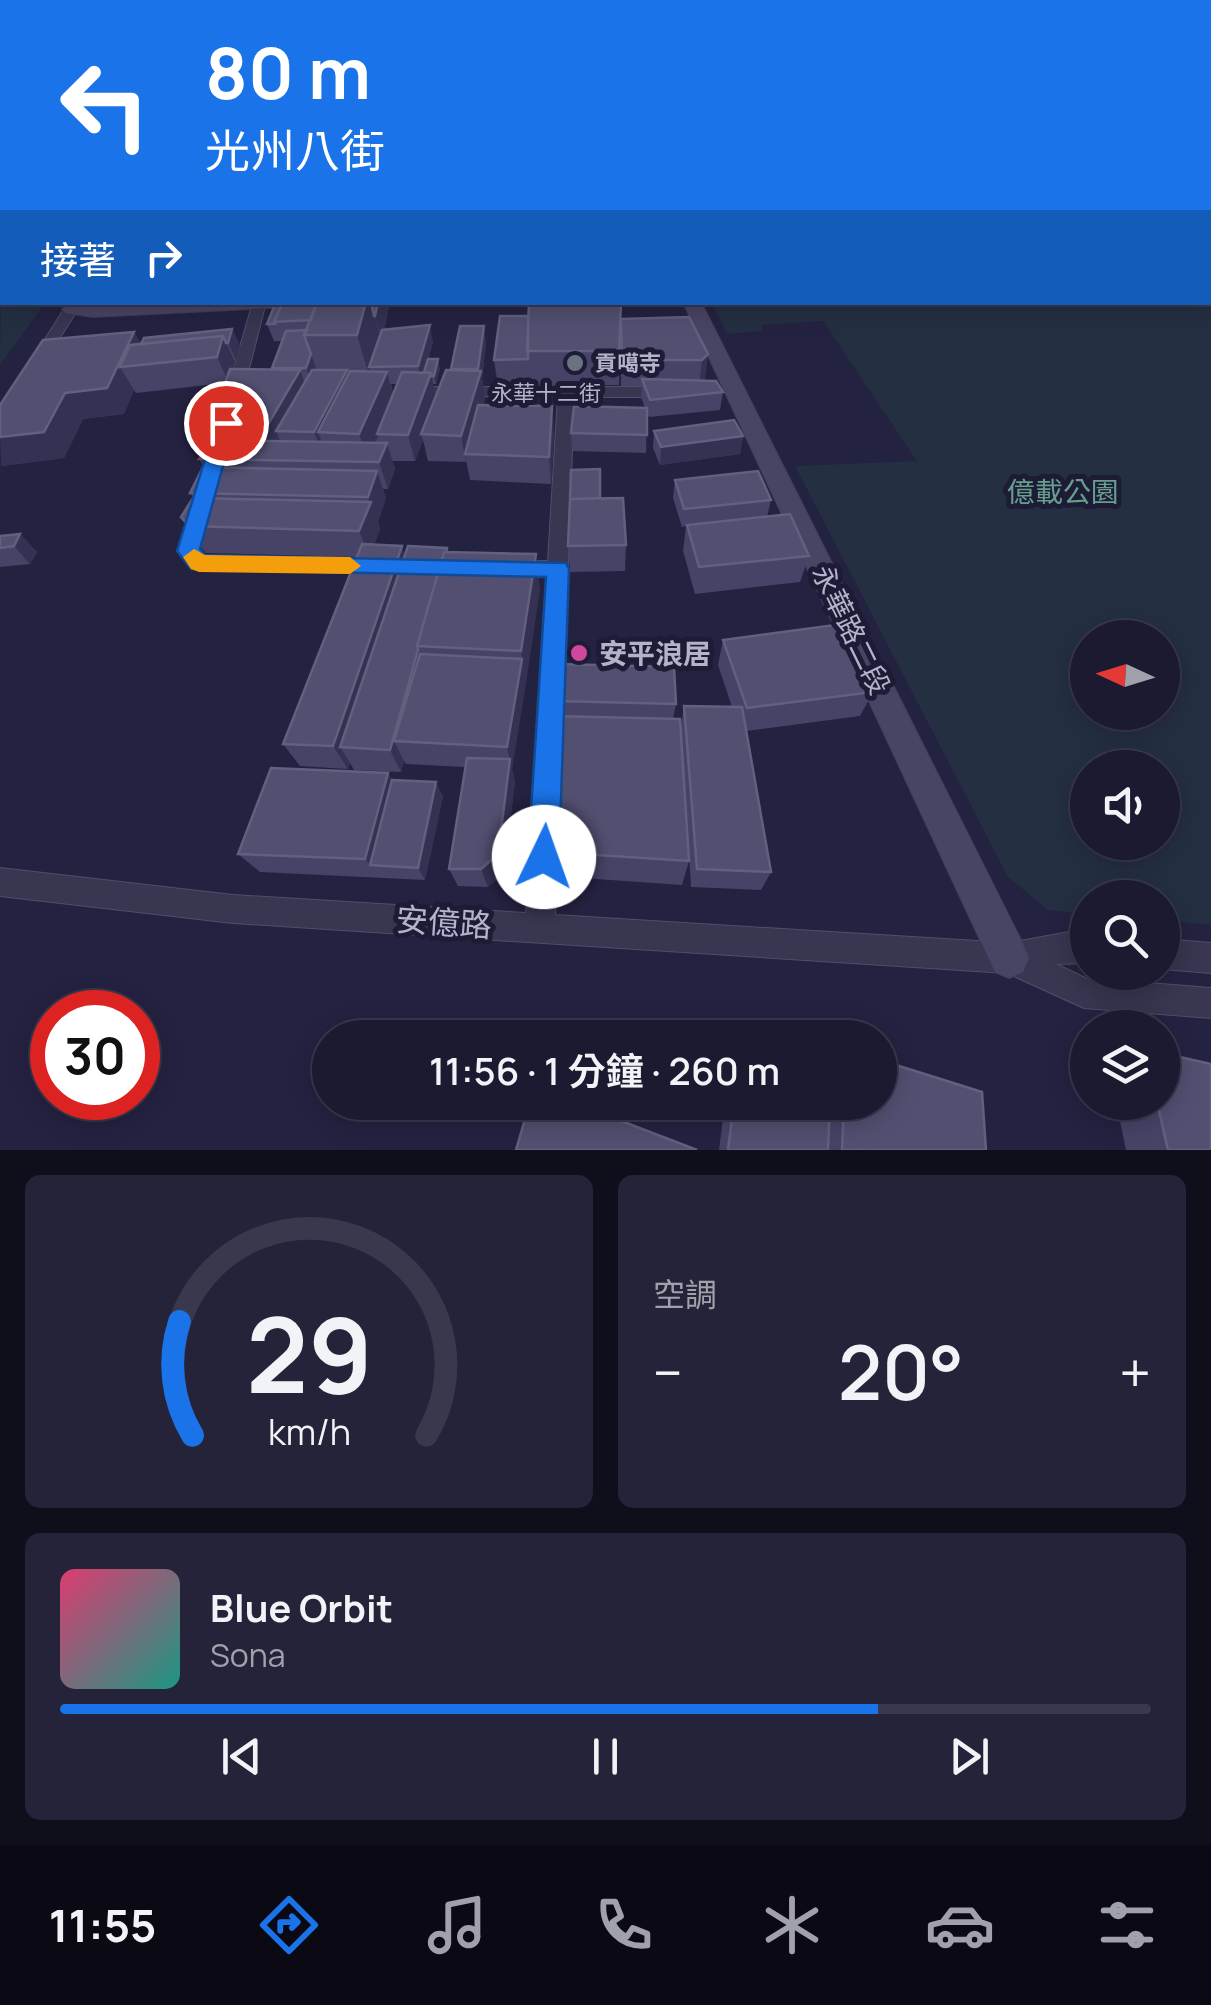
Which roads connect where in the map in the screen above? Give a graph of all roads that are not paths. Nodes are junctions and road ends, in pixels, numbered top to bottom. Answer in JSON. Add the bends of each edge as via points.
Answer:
{"nodes":[{"id":1,"x":223,"y":305,"type":"edge"},
{"id":2,"x":260,"y":305,"type":"edge"},
{"id":3,"x":693,"y":305,"type":"edge"},
{"id":4,"x":73,"y":306,"type":"edge"},
{"id":5,"x":30,"y":373,"type":"edge"},
{"id":6,"x":384,"y":392,"type":"edge"},
{"id":7,"x":680,"y":392,"type":"edge"},
{"id":8,"x":566,"y":394,"type":"junction"},
{"id":9,"x":239,"y":397,"type":"edge"},
{"id":10,"x":204,"y":498,"type":"edge"},
{"id":11,"x":398,"y":566,"type":"edge"},
{"id":12,"x":498,"y":568,"type":"edge"},
{"id":13,"x":558,"y":569,"type":"junction"},
{"id":14,"x":0,"y":882,"type":"edge"},
{"id":15,"x":540,"y":928,"type":"junction"},
{"id":16,"x":1070,"y":947,"type":"edge"},
{"id":17,"x":1180,"y":955,"type":"edge"},
{"id":18,"x":1009,"y":958,"type":"junction"},
{"id":19,"x":1211,"y":958,"type":"edge"},
{"id":20,"x":1211,"y":1004,"type":"edge"}],
"edges":[{"from":1,"to":4,"type":"street","via":[[93,312]]},
{"from":2,"to":9,"type":"street"},
{"from":3,"to":18,"type":"street","name":"永華路二段","via":[[727,391]]},
{"from":4,"to":5,"type":"street"},
{"from":6,"to":8,"type":"street","name":"永華十二街"},
{"from":7,"to":8,"type":"street","name":"永華十二街"},
{"from":8,"to":13,"type":"street"},
{"from":10,"to":11,"type":"street","via":[[188,551],[199,563]]},
{"from":12,"to":13,"type":"street"},
{"from":13,"to":15,"type":"street"},
{"from":14,"to":15,"type":"street","name":"安億路","via":[[233,909]]},
{"from":15,"to":18,"type":"street","name":"安億路"},
{"from":16,"to":18,"type":"street","name":"安億路"},
{"from":17,"to":19,"type":"street"},
{"from":18,"to":20,"type":"street","name":"安億路","via":[[1084,993]]}]}
